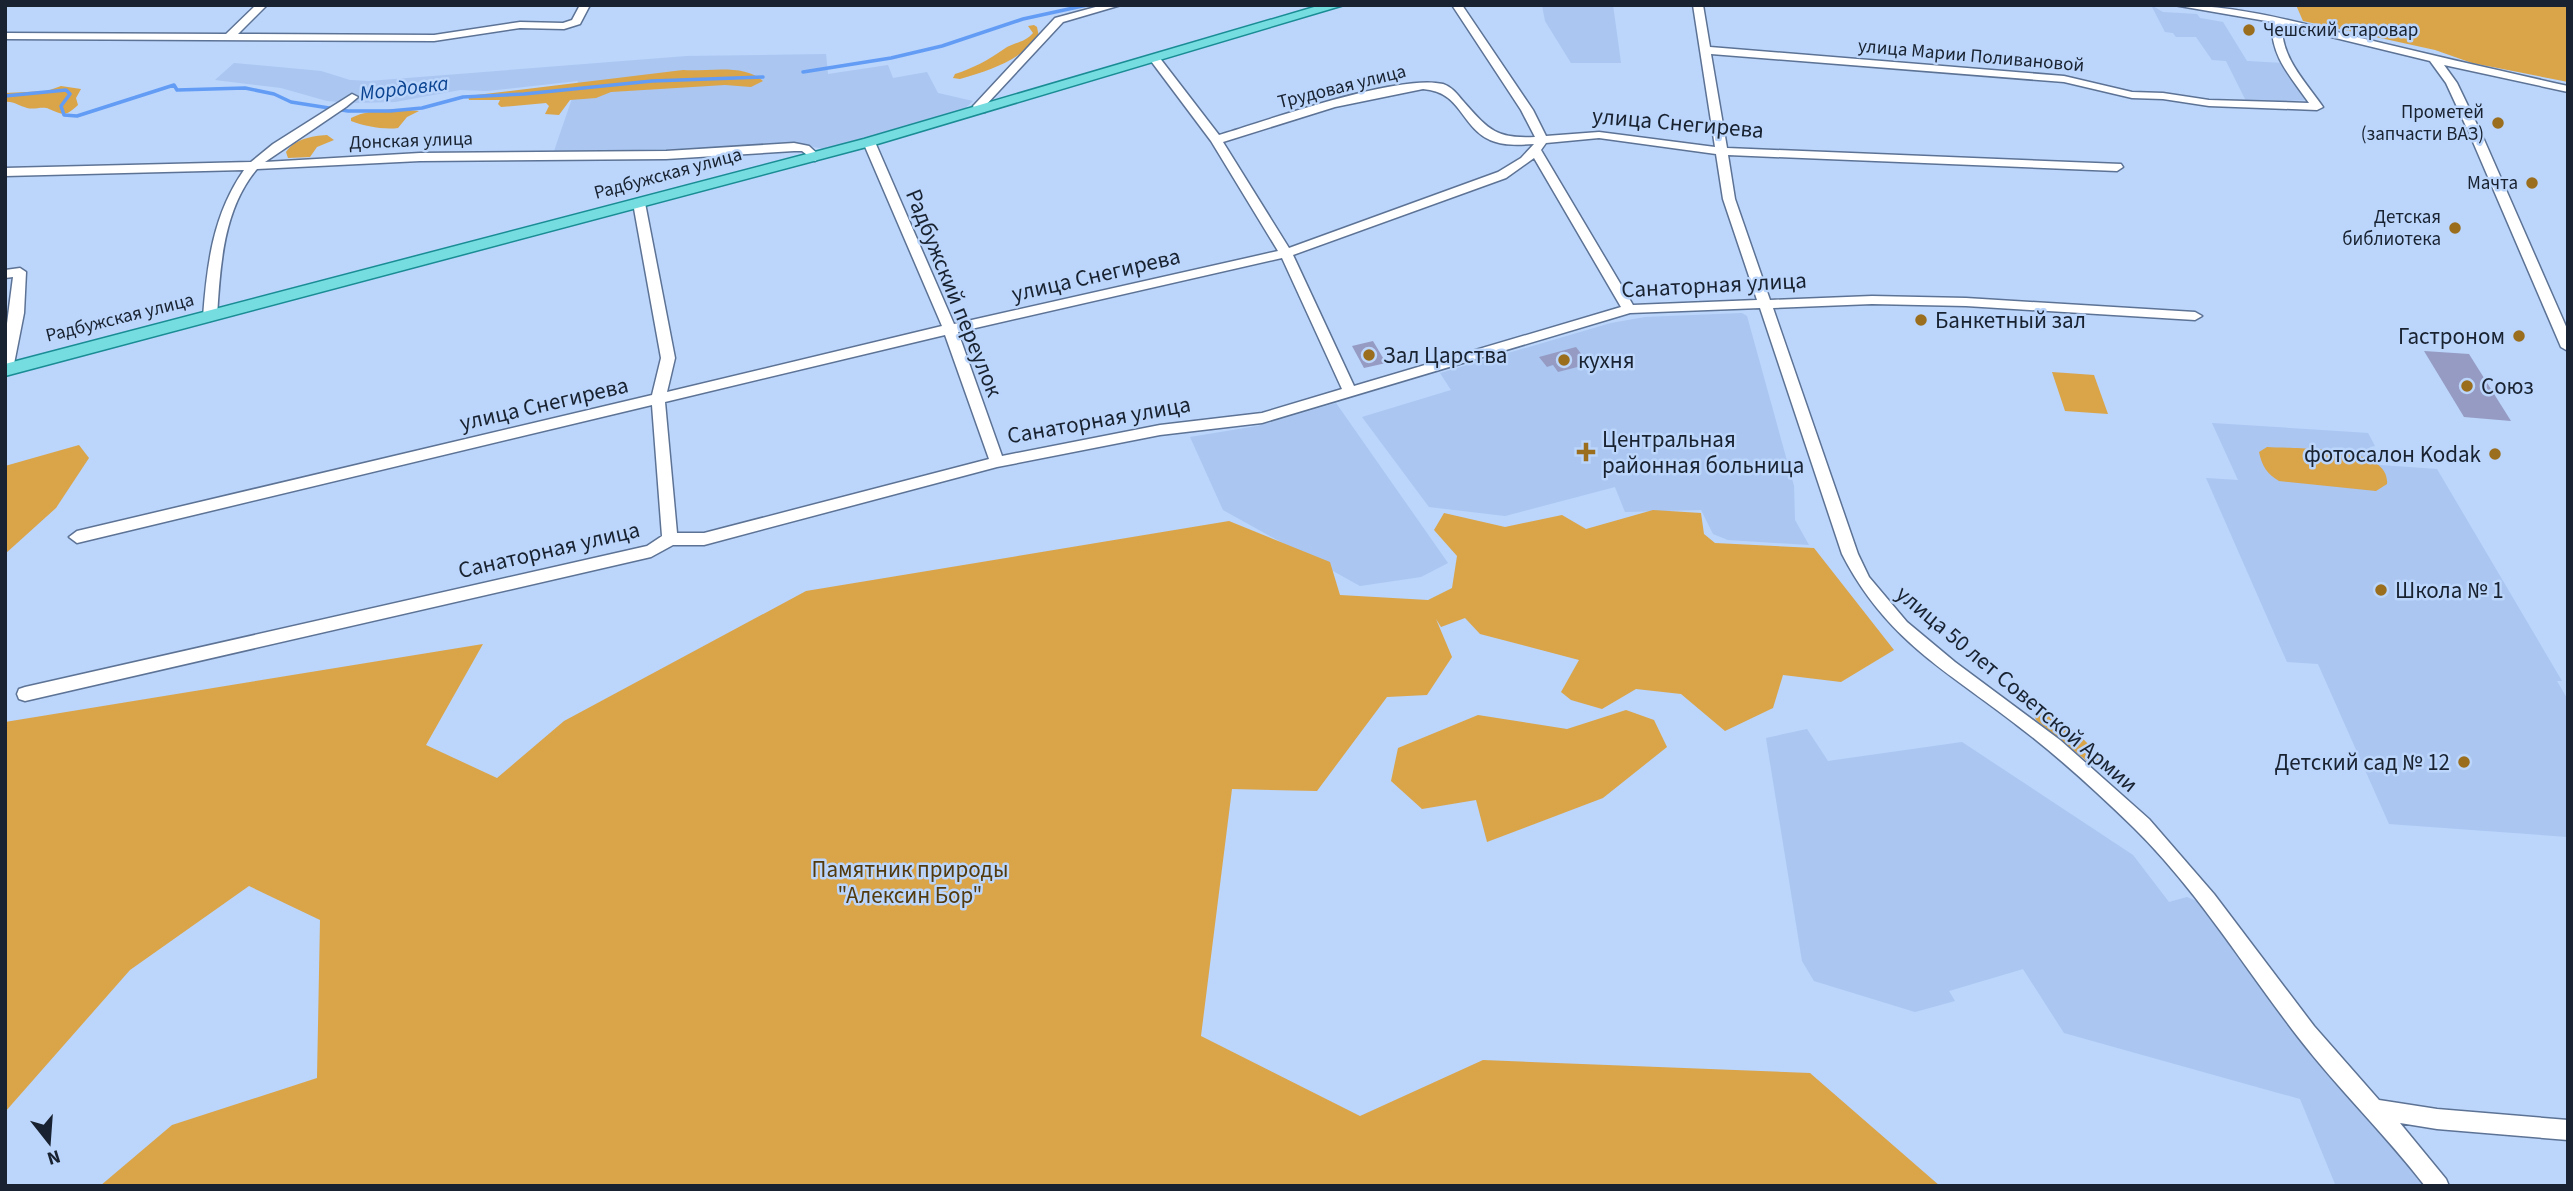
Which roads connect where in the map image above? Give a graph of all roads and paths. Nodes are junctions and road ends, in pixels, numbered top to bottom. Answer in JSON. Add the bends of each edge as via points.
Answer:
{"nodes":[{"id":1,"x":262,"y":5,"type":"edge"},
{"id":2,"x":586,"y":5,"type":"edge"},
{"id":3,"x":1116,"y":5,"type":"edge"},
{"id":4,"x":1337,"y":5,"type":"edge"},
{"id":5,"x":1457,"y":5,"type":"edge"},
{"id":6,"x":1698,"y":5,"type":"edge"},
{"id":7,"x":2179,"y":5,"type":"edge"},
{"id":8,"x":2277,"y":20,"type":"junction"},
{"id":9,"x":5,"y":36,"type":"edge"},
{"id":10,"x":230,"y":36,"type":"junction"},
{"id":11,"x":1705,"y":50,"type":"junction"},
{"id":12,"x":1155,"y":59,"type":"junction"},
{"id":13,"x":2434,"y":59,"type":"junction"},
{"id":14,"x":2568,"y":89,"type":"edge"},
{"id":15,"x":348,"y":101,"type":"dead end"},
{"id":16,"x":981,"y":110,"type":"junction"},
{"id":17,"x":1216,"y":140,"type":"junction"},
{"id":18,"x":869,"y":142,"type":"junction"},
{"id":19,"x":1539,"y":145,"type":"junction"},
{"id":20,"x":1720,"y":151,"type":"junction"},
{"id":21,"x":815,"y":157,"type":"junction"},
{"id":22,"x":253,"y":166,"type":"junction"},
{"id":23,"x":2118,"y":167,"type":"dead end"},
{"id":24,"x":5,"y":172,"type":"edge"},
{"id":25,"x":639,"y":203,"type":"junction"},
{"id":26,"x":1286,"y":253,"type":"junction"},
{"id":27,"x":5,"y":274,"type":"edge"},
{"id":28,"x":1765,"y":304,"type":"junction"},
{"id":29,"x":1629,"y":309,"type":"junction"},
{"id":30,"x":2195,"y":316,"type":"dead end"},
{"id":31,"x":210,"y":317,"type":"junction"},
{"id":32,"x":950,"y":329,"type":"junction"},
{"id":33,"x":2568,"y":347,"type":"edge"},
{"id":34,"x":6,"y":370,"type":"edge"},
{"id":35,"x":1350,"y":391,"type":"junction"},
{"id":36,"x":658,"y":399,"type":"junction"},
{"id":37,"x":997,"y":462,"type":"junction"},
{"id":38,"x":77,"y":537,"type":"dead end"},
{"id":39,"x":670,"y":539,"type":"junction"},
{"id":40,"x":25,"y":694,"type":"dead end"},
{"id":41,"x":2373,"y":1109,"type":"junction"},
{"id":42,"x":2568,"y":1130,"type":"edge"},
{"id":43,"x":2438,"y":1186,"type":"edge"}],
"edges":[{"from":1,"to":10,"type":"street"},
{"from":2,"to":10,"type":"street","via":[[576,22],[564,26],[520,25],[453,36]]},
{"from":3,"to":16,"type":"street","via":[[1059,20],[979,106]]},
{"from":4,"to":12,"type":"main road","name":"Радбужская улица"},
{"from":5,"to":19,"type":"street","via":[[1527,110]]},
{"from":6,"to":11,"type":"street","name":"улица 50 лет Советской Армии"},
{"from":7,"to":8,"type":"street"},
{"from":8,"to":11,"type":"street","name":"улица Марии Поливановой","via":[[2274,37],[2278,51],[2317,107],[2209,103],[2132,95],[2064,79]]},
{"from":8,"to":13,"type":"street"},
{"from":9,"to":10,"type":"street"},
{"from":11,"to":20,"type":"street","name":"улица 50 лет Советской Армии"},
{"from":12,"to":16,"type":"main road","name":"Радбужская улица"},
{"from":12,"to":17,"type":"street"},
{"from":13,"to":14,"type":"street"},
{"from":13,"to":33,"type":"street","via":[[2476,135]]},
{"from":15,"to":22,"type":"street"},
{"from":16,"to":18,"type":"main road","name":"Радбужская улица"},
{"from":17,"to":19,"type":"street","name":"Трудовая улица","via":[[1418,85],[1451,92],[1491,138]]},
{"from":17,"to":26,"type":"street"},
{"from":18,"to":21,"type":"main road","name":"Радбужская улица"},
{"from":18,"to":32,"type":"street","name":"Радбужский переулок"},
{"from":19,"to":20,"type":"street","name":"улица Снегирева","via":[[1600,135]]},
{"from":19,"to":26,"type":"street","name":"улица Снегирева","via":[[1525,161],[1502,175]]},
{"from":19,"to":29,"type":"street"},
{"from":20,"to":23,"type":"street","name":"улица Снегирева"},
{"from":20,"to":28,"type":"street","name":"улица 50 лет Советской Армии","via":[[1733,212]]},
{"from":21,"to":22,"type":"street","name":"Донская улица","via":[[794,147],[666,155],[432,157]]},
{"from":21,"to":25,"type":"main road","name":"Радбужская улица"},
{"from":22,"to":24,"type":"street","name":"Донская улица"},
{"from":22,"to":31,"type":"street","via":[[242,180],[223,230]]},
{"from":25,"to":31,"type":"main road","name":"Радбужская улица"},
{"from":25,"to":36,"type":"street","via":[[668,358]]},
{"from":26,"to":32,"type":"street","name":"улица Снегирева"},
{"from":26,"to":35,"type":"street"},
{"from":27,"to":34,"type":"street","via":[[20,272]]},
{"from":28,"to":29,"type":"street","name":"Санаторная улица"},
{"from":28,"to":30,"type":"street","name":"Санаторная улица","via":[[1914,300]]},
{"from":28,"to":41,"type":"street","name":"улица 50 лет Советской Армии","via":[[1850,554],[1872,597],[1901,627],[2031,727],[2146,828],[2305,1032]]},
{"from":29,"to":35,"type":"street","name":"Санаторная улица"},
{"from":31,"to":34,"type":"main road","name":"Радбужская улица"},
{"from":32,"to":36,"type":"street","name":"улица Снегирева"},
{"from":32,"to":37,"type":"street","name":"Радбужский переулок"},
{"from":35,"to":37,"type":"street","name":"Санаторная улица","via":[[1262,418],[1160,430]]},
{"from":36,"to":38,"type":"street","name":"улица Снегирева"},
{"from":36,"to":39,"type":"street"},
{"from":37,"to":39,"type":"street","name":"Санаторная улица","via":[[704,539]]},
{"from":39,"to":40,"type":"street","name":"Санаторная улица","via":[[651,551]]},
{"from":41,"to":42,"type":"street"},
{"from":41,"to":43,"type":"street","name":"улица 50 лет Советской Армии"}]}
